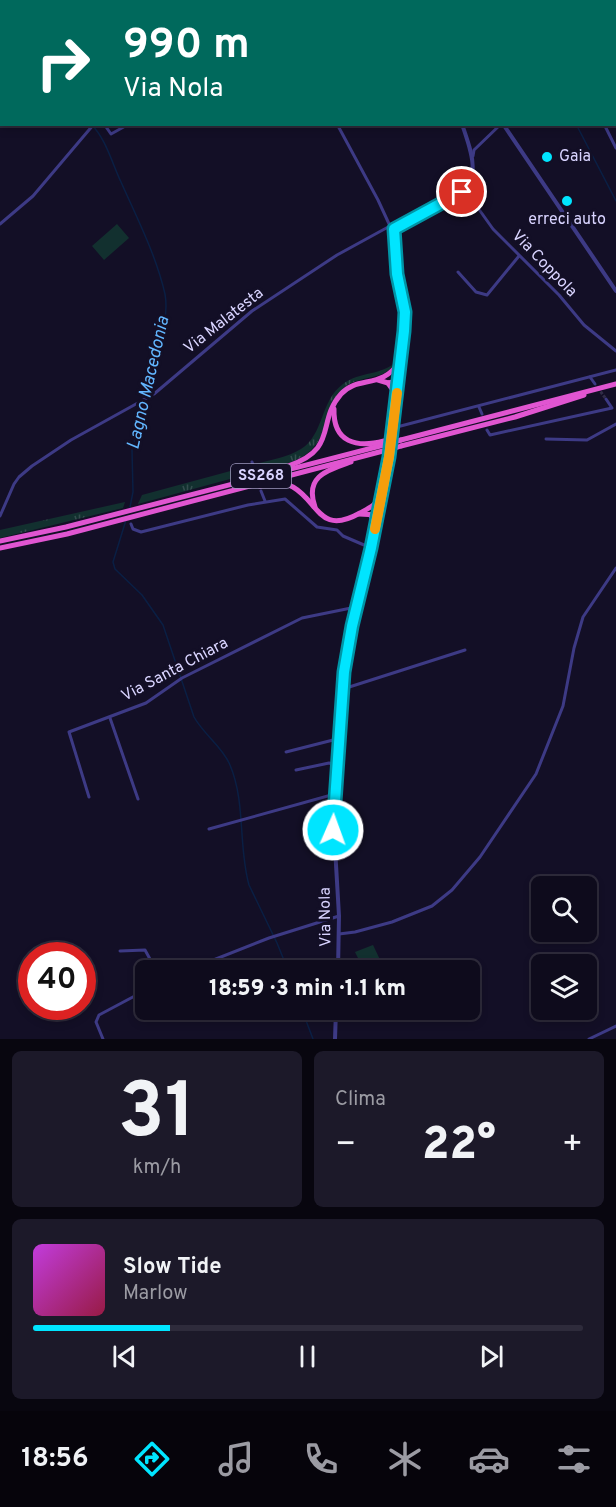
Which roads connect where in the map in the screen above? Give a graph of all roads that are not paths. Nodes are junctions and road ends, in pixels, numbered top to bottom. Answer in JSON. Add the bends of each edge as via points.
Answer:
{"nodes":[{"id":1,"x":92,"y":126,"type":"edge"},
{"id":2,"x":105,"y":126,"type":"edge"},
{"id":3,"x":125,"y":126,"type":"edge"},
{"id":4,"x":338,"y":126,"type":"edge"},
{"id":5,"x":463,"y":126,"type":"edge"},
{"id":6,"x":500,"y":126,"type":"edge"},
{"id":7,"x":503,"y":126,"type":"edge"},
{"id":8,"x":605,"y":126,"type":"edge"},
{"id":9,"x":616,"y":148,"type":"edge"},
{"id":10,"x":472,"y":159,"type":"junction"},
{"id":11,"x":470,"y":183,"type":"junction"},
{"id":12,"x":0,"y":224,"type":"edge"},
{"id":13,"x":392,"y":227,"type":"junction"},
{"id":14,"x":519,"y":256,"type":"junction"},
{"id":15,"x":458,"y":272,"type":"dead end"},
{"id":16,"x":616,"y":291,"type":"edge"},
{"id":17,"x":616,"y":351,"type":"edge"},
{"id":18,"x":400,"y":361,"type":"junction"},
{"id":19,"x":616,"y":370,"type":"edge"},
{"id":20,"x":388,"y":375,"type":"junction"},
{"id":21,"x":590,"y":377,"type":"junction"},
{"id":22,"x":378,"y":380,"type":"junction"},
{"id":23,"x":398,"y":380,"type":"junction"},
{"id":24,"x":388,"y":383,"type":"junction"},
{"id":25,"x":596,"y":384,"type":"tunnel mouth"},
{"id":26,"x":616,"y":384,"type":"edge"},
{"id":27,"x":602,"y":388,"type":"junction"},
{"id":28,"x":397,"y":396,"type":"junction"},
{"id":29,"x":606,"y":399,"type":"dead end"},
{"id":30,"x":334,"y":407,"type":"junction"},
{"id":31,"x":479,"y":407,"type":"junction"},
{"id":32,"x":482,"y":414,"type":"dead end"},
{"id":33,"x":616,"y":424,"type":"edge"},
{"id":34,"x":393,"y":428,"type":"junction"},
{"id":35,"x":487,"y":430,"type":"dead end"},
{"id":36,"x":546,"y":439,"type":"dead end"},
{"id":37,"x":401,"y":441,"type":"junction"},
{"id":38,"x":383,"y":447,"type":"junction"},
{"id":39,"x":252,"y":462,"type":"dead end"},
{"id":40,"x":255,"y":471,"type":"dead end"},
{"id":41,"x":252,"y":479,"type":"junction"},
{"id":42,"x":261,"y":491,"type":"dead end"},
{"id":43,"x":207,"y":496,"type":"junction"},
{"id":44,"x":381,"y":496,"type":"junction"},
{"id":45,"x":265,"y":501,"type":"junction"},
{"id":46,"x":369,"y":508,"type":"junction"},
{"id":47,"x":139,"y":511,"type":"junction"},
{"id":48,"x":316,"y":511,"type":"junction"},
{"id":49,"x":358,"y":514,"type":"junction"},
{"id":50,"x":376,"y":515,"type":"junction"},
{"id":51,"x":0,"y":516,"type":"edge"},
{"id":52,"x":121,"y":516,"type":"junction"},
{"id":53,"x":131,"y":524,"type":"dead end"},
{"id":54,"x":376,"y":524,"type":"joint"},
{"id":55,"x":0,"y":542,"type":"edge"},
{"id":56,"x":0,"y":548,"type":"edge"},
{"id":57,"x":371,"y":548,"type":"junction"},
{"id":58,"x":616,"y":567,"type":"edge"},
{"id":59,"x":356,"y":607,"type":"junction"},
{"id":60,"x":465,"y":650,"type":"dead end"},
{"id":61,"x":343,"y":689,"type":"junction"},
{"id":62,"x":110,"y":718,"type":"junction"},
{"id":63,"x":341,"y":738,"type":"junction"},
{"id":64,"x":286,"y":753,"type":"dead end"},
{"id":65,"x":339,"y":766,"type":"junction"},
{"id":66,"x":296,"y":770,"type":"dead end"},
{"id":67,"x":335,"y":794,"type":"junction"},
{"id":68,"x":88,"y":797,"type":"dead end"},
{"id":69,"x":138,"y":799,"type":"dead end"},
{"id":70,"x":209,"y":829,"type":"dead end"},
{"id":71,"x":339,"y":916,"type":"junction"},
{"id":72,"x":339,"y":934,"type":"junction"},
{"id":73,"x":120,"y":951,"type":"dead end"},
{"id":74,"x":150,"y":960,"type":"edge"},
{"id":75,"x":213,"y":960,"type":"edge"},
{"id":76,"x":338,"y":960,"type":"edge"},
{"id":77,"x":135,"y":996,"type":"edge"},
{"id":78,"x":335,"y":1020,"type":"edge"},
{"id":79,"x":616,"y":1026,"type":"edge"},
{"id":80,"x":103,"y":1039,"type":"edge"},
{"id":81,"x":334,"y":1039,"type":"edge"},
{"id":82,"x":589,"y":1039,"type":"edge"}],
"edges":[{"from":1,"to":12,"type":"street","via":[[36,193]]},
{"from":2,"to":3,"type":"street","via":[[111,134]]},
{"from":4,"to":13,"type":"street"},
{"from":5,"to":10,"type":"street"},
{"from":6,"to":10,"type":"street","via":[[474,150]]},
{"from":7,"to":16,"type":"street"},
{"from":8,"to":9,"type":"street"},
{"from":10,"to":11,"type":"street"},
{"from":11,"to":13,"type":"street","via":[[454,197]]},
{"from":11,"to":14,"type":"street","name":"Via Coppola","via":[[483,217]]},
{"from":13,"to":18,"type":"street","via":[[405,312]]},
{"from":13,"to":51,"type":"street","name":"Via Malatesta","via":[[337,255],[252,311],[150,398],[32,466],[14,484]]},
{"from":14,"to":15,"type":"street","via":[[487,296],[476,292]]},
{"from":14,"to":17,"type":"street","name":"Via Coppola","via":[[584,325]]},
{"from":18,"to":20,"type":"highway","number":"SS268"},
{"from":18,"to":23,"type":"street"},
{"from":19,"to":21,"type":"street"},
{"from":20,"to":22,"type":"highway","number":"SS268"},
{"from":20,"to":23,"type":"highway"},
{"from":21,"to":25,"type":"street"},
{"from":21,"to":31,"type":"street"},
{"from":22,"to":24,"type":"highway"},
{"from":22,"to":30,"type":"highway","number":"SS268","via":[[346,389]]},
{"from":23,"to":24,"type":"highway"},
{"from":23,"to":28,"type":"street"},
{"from":24,"to":28,"type":"highway"},
{"from":26,"to":27,"type":"highway","number":"SS268"},
{"from":27,"to":37,"type":"highway","number":"SS268"},
{"from":27,"to":37,"type":"highway","number":"SS268","via":[[515,417]]},
{"from":28,"to":34,"type":"street"},
{"from":29,"to":35,"type":"street","via":[[612,408],[490,435]]},
{"from":30,"to":38,"type":"highway","number":"SS268","via":[[334,421],[345,438]]},
{"from":30,"to":41,"type":"highway","number":"SS268","via":[[323,438],[311,455]]},
{"from":31,"to":32,"type":"street"},
{"from":31,"to":34,"type":"street"},
{"from":33,"to":36,"type":"street","via":[[587,440]]},
{"from":34,"to":44,"type":"street"},
{"from":37,"to":38,"type":"highway","number":"SS268","bridge":true},
{"from":38,"to":41,"type":"highway","number":"SS268"},
{"from":38,"to":43,"type":"highway","number":"SS268"},
{"from":38,"to":48,"type":"highway","number":"SS268","via":[[320,476],[311,490]]},
{"from":39,"to":40,"type":"street"},
{"from":41,"to":47,"type":"highway","number":"SS268"},
{"from":42,"to":45,"type":"street"},
{"from":43,"to":47,"type":"highway","number":"SS268"},
{"from":43,"to":48,"type":"highway","number":"SS268","via":[[286,484]]},
{"from":44,"to":46,"type":"highway"},
{"from":44,"to":50,"type":"street"},
{"from":45,"to":53,"type":"street","via":[[141,532]]},
{"from":45,"to":57,"type":"street","via":[[285,499],[317,527],[337,530]]},
{"from":46,"to":49,"type":"highway"},
{"from":46,"to":50,"type":"highway"},
{"from":47,"to":52,"type":"highway","number":"SS268"},
{"from":48,"to":49,"type":"highway","via":[[335,520]]},
{"from":49,"to":50,"type":"highway"},
{"from":50,"to":54,"type":"highway"},
{"from":52,"to":55,"type":"highway","number":"SS268"},
{"from":52,"to":56,"type":"highway","number":"SS268","via":[[68,534]]},
{"from":54,"to":57,"type":"street","name":"Via Nola"},
{"from":57,"to":59,"type":"street","name":"Via Nola"},
{"from":58,"to":72,"type":"street","via":[[583,617],[563,706],[536,774],[480,857],[452,890],[425,910]]},
{"from":59,"to":61,"type":"street","name":"Via Nola"},
{"from":59,"to":62,"type":"street","name":"Via Santa Chiara","via":[[302,618],[182,678],[146,703]]},
{"from":60,"to":61,"type":"street"},
{"from":61,"to":63,"type":"street","name":"Via Nola"},
{"from":62,"to":68,"type":"street","name":"Via Santa Chiara","via":[[68,734]]},
{"from":62,"to":69,"type":"street"},
{"from":63,"to":64,"type":"street"},
{"from":63,"to":65,"type":"street","name":"Via Nola"},
{"from":65,"to":66,"type":"street","via":[[329,763]]},
{"from":65,"to":67,"type":"street","name":"Via Nola"},
{"from":67,"to":70,"type":"street"},
{"from":67,"to":71,"type":"street","name":"Via Nola","via":[[333,830]]},
{"from":71,"to":72,"type":"street","name":"Via Nola"},
{"from":71,"to":75,"type":"street"},
{"from":72,"to":76,"type":"street","name":"Via Nola"},
{"from":73,"to":74,"type":"street","via":[[145,950]]},
{"from":77,"to":80,"type":"street","via":[[99,1015],[96,1022]]},
{"from":78,"to":81,"type":"street"},
{"from":79,"to":82,"type":"street"}]}
